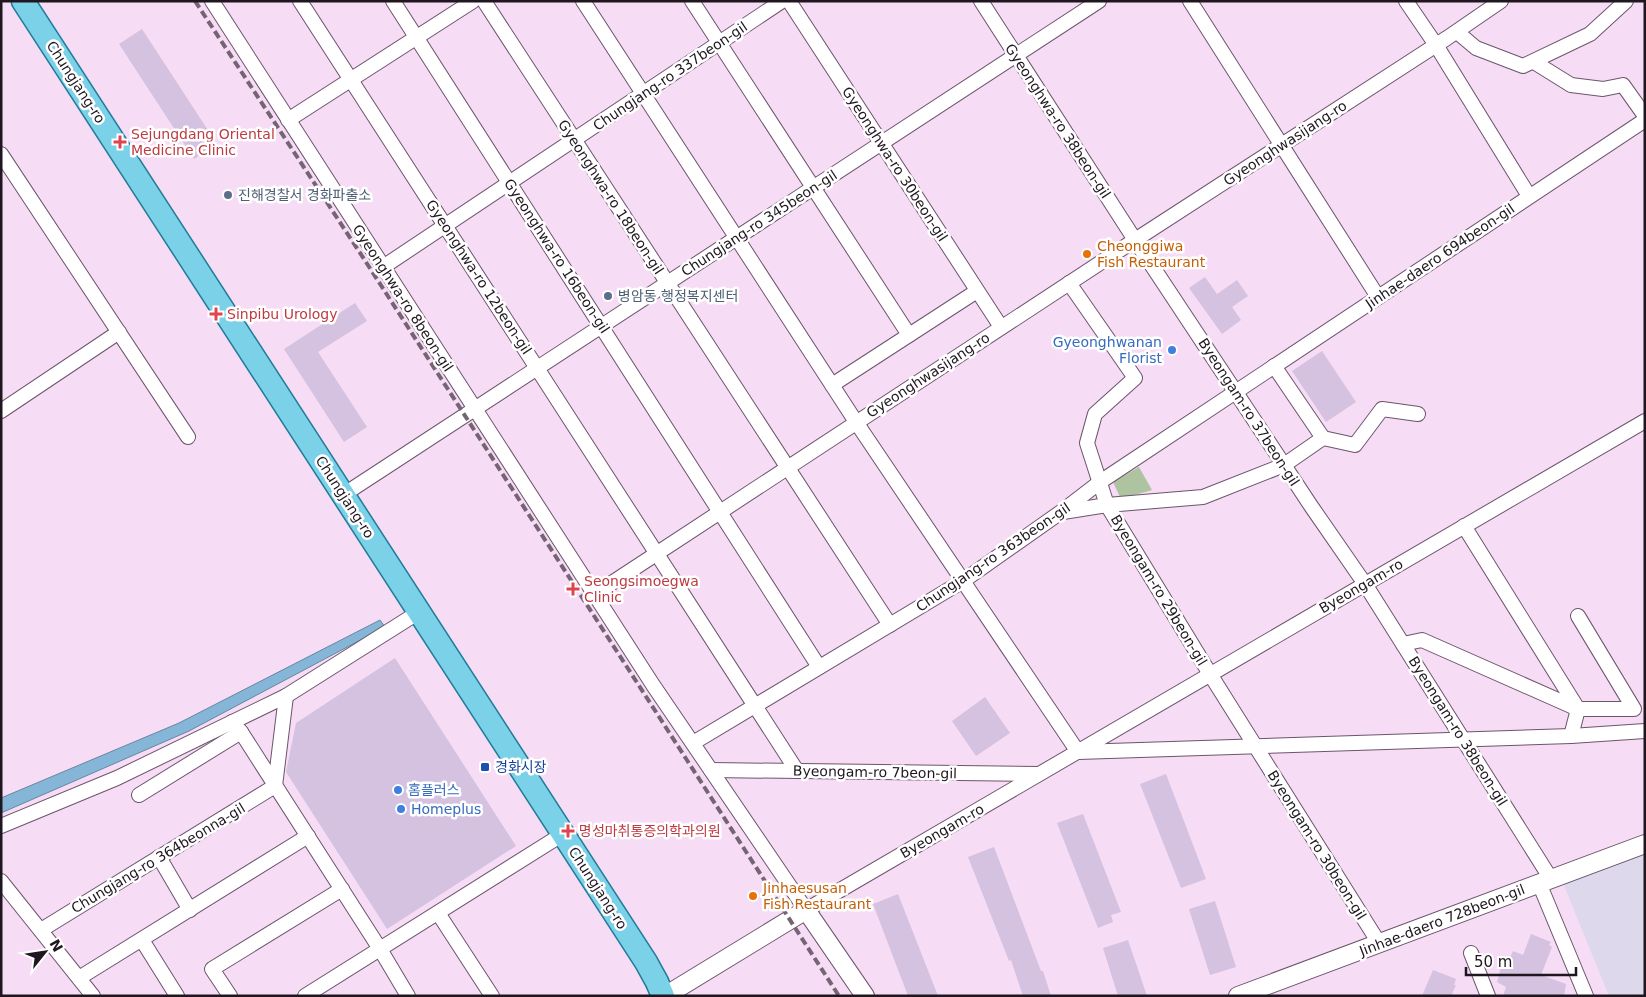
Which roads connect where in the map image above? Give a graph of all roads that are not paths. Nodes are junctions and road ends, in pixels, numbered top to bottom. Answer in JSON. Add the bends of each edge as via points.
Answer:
{"nodes":[{"id":1,"x":23,"y":1,"type":"edge"},
{"id":2,"x":212,"y":1,"type":"edge"},
{"id":3,"x":300,"y":1,"type":"edge"},
{"id":4,"x":393,"y":1,"type":"edge"},
{"id":5,"x":473,"y":1,"type":"edge"},
{"id":6,"x":484,"y":1,"type":"edge"},
{"id":7,"x":583,"y":1,"type":"edge"},
{"id":8,"x":692,"y":1,"type":"edge"},
{"id":9,"x":782,"y":1,"type":"edge"},
{"id":10,"x":981,"y":1,"type":"edge"},
{"id":11,"x":1099,"y":1,"type":"edge"},
{"id":12,"x":1190,"y":1,"type":"edge"},
{"id":13,"x":1406,"y":1,"type":"edge"},
{"id":14,"x":1501,"y":1,"type":"edge"},
{"id":15,"x":1626,"y":1,"type":"edge"},
{"id":16,"x":795,"y":5,"type":"edge"},
{"id":17,"x":1457,"y":32,"type":"junction"},
{"id":18,"x":416,"y":38,"type":"junction"},
{"id":19,"x":719,"y":43,"type":"junction"},
{"id":20,"x":1436,"y":45,"type":"junction"},
{"id":21,"x":1016,"y":56,"type":"junction"},
{"id":22,"x":1534,"y":62,"type":"junction"},
{"id":23,"x":351,"y":80,"type":"junction"},
{"id":24,"x":643,"y":94,"type":"junction"},
{"id":25,"x":1645,"y":116,"type":"edge"},
{"id":26,"x":288,"y":120,"type":"junction"},
{"id":27,"x":1645,"y":120,"type":"edge"},
{"id":28,"x":574,"y":140,"type":"junction"},
{"id":29,"x":881,"y":143,"type":"junction"},
{"id":30,"x":1282,"y":145,"type":"junction"},
{"id":31,"x":1,"y":154,"type":"edge"},
{"id":32,"x":509,"y":183,"type":"junction"},
{"id":33,"x":813,"y":188,"type":"junction"},
{"id":34,"x":1529,"y":196,"type":"junction"},
{"id":35,"x":445,"y":226,"type":"junction"},
{"id":36,"x":737,"y":238,"type":"junction"},
{"id":37,"x":1135,"y":240,"type":"junction"},
{"id":38,"x":383,"y":267,"type":"junction"},
{"id":39,"x":668,"y":283,"type":"junction"},
{"id":40,"x":1069,"y":283,"type":"junction"},
{"id":41,"x":977,"y":291,"type":"junction"},
{"id":42,"x":1378,"y":297,"type":"junction"},
{"id":43,"x":602,"y":326,"type":"junction"},
{"id":44,"x":1001,"y":327,"type":"junction"},
{"id":45,"x":119,"y":332,"type":"junction"},
{"id":46,"x":909,"y":334,"type":"junction"},
{"id":47,"x":1274,"y":366,"type":"junction"},
{"id":48,"x":538,"y":368,"type":"junction"},
{"id":49,"x":832,"y":385,"type":"junction"},
{"id":50,"x":1236,"y":391,"type":"junction"},
{"id":51,"x":475,"y":409,"type":"junction"},
{"id":52,"x":1,"y":411,"type":"edge"},
{"id":53,"x":1418,"y":414,"type":"dead end"},
{"id":54,"x":1645,"y":421,"type":"edge"},
{"id":55,"x":856,"y":422,"type":"junction"},
{"id":56,"x":188,"y":437,"type":"dead end"},
{"id":57,"x":1323,"y":438,"type":"junction"},
{"id":58,"x":1284,"y":465,"type":"junction"},
{"id":59,"x":788,"y":468,"type":"junction"},
{"id":60,"x":1100,"y":482,"type":"junction"},
{"id":61,"x":343,"y":495,"type":"junction"},
{"id":62,"x":1107,"y":505,"type":"junction"},
{"id":63,"x":721,"y":511,"type":"junction"},
{"id":64,"x":1061,"y":512,"type":"junction"},
{"id":65,"x":1464,"y":526,"type":"junction"},
{"id":66,"x":658,"y":553,"type":"junction"},
{"id":67,"x":963,"y":580,"type":"junction"},
{"id":68,"x":1365,"y":584,"type":"junction"},
{"id":69,"x":595,"y":594,"type":"junction"},
{"id":70,"x":419,"y":612,"type":"junction"},
{"id":71,"x":1578,"y":616,"type":"dead end"},
{"id":72,"x":890,"y":625,"type":"junction"},
{"id":73,"x":1403,"y":644,"type":"junction"},
{"id":74,"x":819,"y":667,"type":"junction"},
{"id":75,"x":1210,"y":674,"type":"junction"},
{"id":76,"x":286,"y":696,"type":"junction"},
{"id":77,"x":755,"y":706,"type":"junction"},
{"id":78,"x":1578,"y":709,"type":"junction"},
{"id":79,"x":236,"y":727,"type":"junction"},
{"id":80,"x":1645,"y":731,"type":"edge"},
{"id":81,"x":1571,"y":736,"type":"junction"},
{"id":82,"x":1463,"y":739,"type":"junction"},
{"id":83,"x":693,"y":743,"type":"junction"},
{"id":84,"x":1255,"y":746,"type":"junction"},
{"id":85,"x":1078,"y":752,"type":"junction"},
{"id":86,"x":711,"y":770,"type":"junction"},
{"id":87,"x":797,"y":771,"type":"junction"},
{"id":88,"x":1038,"y":774,"type":"junction"},
{"id":89,"x":275,"y":786,"type":"junction"},
{"id":90,"x":139,"y":795,"type":"dead end"},
{"id":91,"x":1,"y":826,"type":"edge"},
{"id":92,"x":563,"y":834,"type":"junction"},
{"id":93,"x":308,"y":836,"type":"junction"},
{"id":94,"x":1645,"y":844,"type":"edge"},
{"id":95,"x":159,"y":857,"type":"junction"},
{"id":96,"x":1,"y":881,"type":"edge"},
{"id":97,"x":1545,"y":881,"type":"junction"},
{"id":98,"x":342,"y":889,"type":"junction"},
{"id":99,"x":190,"y":910,"type":"junction"},
{"id":100,"x":806,"y":910,"type":"junction"},
{"id":101,"x":438,"y":913,"type":"junction"},
{"id":102,"x":40,"y":930,"type":"junction"},
{"id":103,"x":142,"y":940,"type":"junction"},
{"id":104,"x":1379,"y":943,"type":"junction"},
{"id":105,"x":380,"y":949,"type":"junction"},
{"id":106,"x":1471,"y":953,"type":"dead end"},
{"id":107,"x":80,"y":978,"type":"junction"},
{"id":108,"x":93,"y":996,"type":"edge"},
{"id":109,"x":177,"y":996,"type":"edge"},
{"id":110,"x":230,"y":996,"type":"edge"},
{"id":111,"x":305,"y":996,"type":"edge"},
{"id":112,"x":408,"y":996,"type":"edge"},
{"id":113,"x":492,"y":996,"type":"edge"},
{"id":114,"x":664,"y":996,"type":"edge"},
{"id":115,"x":865,"y":996,"type":"edge"},
{"id":116,"x":1238,"y":996,"type":"edge"},
{"id":117,"x":1488,"y":996,"type":"edge"},
{"id":118,"x":1586,"y":996,"type":"edge"}],
"edges":[{"from":1,"to":61,"type":"main road","name":"Chungjang-ro"},
{"from":2,"to":26,"type":"street","name":"Gyeonghwa-ro 8beon-gil"},
{"from":3,"to":23,"type":"street","name":"Gyeonghwa-ro 12beon-gil"},
{"from":4,"to":18,"type":"street","name":"Gyeonghwa-ro 16beon-gil"},
{"from":5,"to":18,"type":"street"},
{"from":6,"to":28,"type":"street","name":"Gyeonghwa-ro 18beon-gil"},
{"from":7,"to":24,"type":"street"},
{"from":8,"to":19,"type":"street"},
{"from":9,"to":19,"type":"street","name":"Chungjang-ro 337beon-gil"},
{"from":10,"to":21,"type":"street","name":"Gyeonghwa-ro 38beon-gil"},
{"from":11,"to":21,"type":"street","name":"Chungjang-ro 345beon-gil"},
{"from":12,"to":30,"type":"street"},
{"from":13,"to":20,"type":"street"},
{"from":14,"to":17,"type":"street","name":"Gyeonghwasijang-ro"},
{"from":15,"to":22,"type":"street","via":[[1590,34]]},
{"from":16,"to":29,"type":"street","name":"Gyeonghwa-ro 30beon-gil"},
{"from":17,"to":20,"type":"street","name":"Gyeonghwasijang-ro"},
{"from":17,"to":22,"type":"street","via":[[1476,48],[1523,66]]},
{"from":18,"to":23,"type":"street"},
{"from":18,"to":32,"type":"street","name":"Gyeonghwa-ro 16beon-gil"},
{"from":19,"to":24,"type":"street","name":"Chungjang-ro 337beon-gil"},
{"from":19,"to":33,"type":"street"},
{"from":20,"to":30,"type":"street","name":"Gyeonghwasijang-ro"},
{"from":20,"to":34,"type":"street"},
{"from":21,"to":29,"type":"street","name":"Chungjang-ro 345beon-gil"},
{"from":21,"to":37,"type":"street","name":"Gyeonghwa-ro 38beon-gil"},
{"from":22,"to":25,"type":"street","via":[[1571,85],[1603,89],[1623,85]]},
{"from":23,"to":26,"type":"street"},
{"from":23,"to":35,"type":"street","name":"Gyeonghwa-ro 12beon-gil"},
{"from":24,"to":28,"type":"street","name":"Chungjang-ro 337beon-gil"},
{"from":24,"to":36,"type":"street"},
{"from":26,"to":38,"type":"street","name":"Gyeonghwa-ro 8beon-gil"},
{"from":27,"to":34,"type":"street","name":"Jinhae-daero 694beon-gil"},
{"from":28,"to":32,"type":"street","name":"Chungjang-ro 337beon-gil"},
{"from":28,"to":39,"type":"street","name":"Gyeonghwa-ro 18beon-gil"},
{"from":29,"to":33,"type":"street","name":"Chungjang-ro 345beon-gil"},
{"from":29,"to":41,"type":"street","name":"Gyeonghwa-ro 30beon-gil"},
{"from":30,"to":37,"type":"street","name":"Gyeonghwasijang-ro"},
{"from":30,"to":42,"type":"street"},
{"from":31,"to":45,"type":"street"},
{"from":32,"to":35,"type":"street","name":"Chungjang-ro 337beon-gil"},
{"from":32,"to":43,"type":"street","name":"Gyeonghwa-ro 16beon-gil"},
{"from":33,"to":36,"type":"street","name":"Chungjang-ro 345beon-gil"},
{"from":33,"to":46,"type":"street"},
{"from":34,"to":42,"type":"street","name":"Jinhae-daero 694beon-gil"},
{"from":35,"to":38,"type":"street","name":"Chungjang-ro 337beon-gil"},
{"from":35,"to":48,"type":"street","name":"Gyeonghwa-ro 12beon-gil"},
{"from":36,"to":39,"type":"street","name":"Chungjang-ro 345beon-gil"},
{"from":36,"to":49,"type":"street"},
{"from":37,"to":40,"type":"street","name":"Gyeonghwasijang-ro"},
{"from":37,"to":50,"type":"street","name":"Byeongam-ro 37beon-gil"},
{"from":38,"to":51,"type":"street","name":"Gyeonghwa-ro 8beon-gil"},
{"from":39,"to":43,"type":"street","name":"Chungjang-ro 345beon-gil"},
{"from":39,"to":59,"type":"street","name":"Gyeonghwa-ro 18beon-gil"},
{"from":40,"to":44,"type":"street","name":"Gyeonghwasijang-ro"},
{"from":40,"to":60,"type":"street","via":[[1134,378],[1095,414],[1087,443]]},
{"from":41,"to":44,"type":"street","name":"Gyeonghwa-ro 30beon-gil"},
{"from":41,"to":46,"type":"street"},
{"from":42,"to":47,"type":"street","name":"Jinhae-daero 694beon-gil"},
{"from":43,"to":48,"type":"street","name":"Chungjang-ro 345beon-gil"},
{"from":43,"to":63,"type":"street","name":"Gyeonghwa-ro 16beon-gil"},
{"from":44,"to":55,"type":"street","name":"Gyeonghwasijang-ro"},
{"from":45,"to":52,"type":"street"},
{"from":45,"to":56,"type":"street"},
{"from":46,"to":49,"type":"street"},
{"from":47,"to":50,"type":"street","name":"Jinhae-daero 694beon-gil"},
{"from":47,"to":57,"type":"street"},
{"from":48,"to":51,"type":"street","name":"Chungjang-ro 345beon-gil"},
{"from":48,"to":66,"type":"street","name":"Gyeonghwa-ro 12beon-gil"},
{"from":49,"to":55,"type":"street"},
{"from":50,"to":58,"type":"street","name":"Byeongam-ro 37beon-gil"},
{"from":50,"to":60,"type":"street","name":"Chungjang-ro 363beon-gil"},
{"from":51,"to":61,"type":"street","name":"Chungjang-ro 345beon-gil"},
{"from":51,"to":69,"type":"street","name":"Gyeonghwa-ro 8beon-gil"},
{"from":53,"to":57,"type":"street","via":[[1382,409],[1355,445]]},
{"from":54,"to":65,"type":"street","name":"Byeongam-ro"},
{"from":55,"to":59,"type":"street","name":"Gyeonghwasijang-ro"},
{"from":55,"to":67,"type":"street"},
{"from":57,"to":58,"type":"street"},
{"from":58,"to":62,"type":"street","via":[[1203,497]]},
{"from":58,"to":68,"type":"street","name":"Byeongam-ro 37beon-gil"},
{"from":59,"to":63,"type":"street","name":"Gyeonghwasijang-ro"},
{"from":59,"to":72,"type":"street"},
{"from":60,"to":62,"type":"street"},
{"from":60,"to":64,"type":"street","name":"Chungjang-ro 363beon-gil"},
{"from":61,"to":70,"type":"main road","name":"Chungjang-ro"},
{"from":62,"to":64,"type":"street"},
{"from":62,"to":75,"type":"street","name":"Byeongam-ro 29beon-gil"},
{"from":63,"to":66,"type":"street","name":"Gyeonghwasijang-ro"},
{"from":63,"to":74,"type":"street"},
{"from":64,"to":67,"type":"street","name":"Chungjang-ro 363beon-gil"},
{"from":65,"to":68,"type":"street","name":"Byeongam-ro"},
{"from":65,"to":78,"type":"street"},
{"from":66,"to":69,"type":"street","name":"Gyeonghwasijang-ro"},
{"from":66,"to":77,"type":"street"},
{"from":67,"to":72,"type":"street","name":"Chungjang-ro 363beon-gil"},
{"from":67,"to":85,"type":"street"},
{"from":68,"to":73,"type":"street","name":"Byeongam-ro 38beon-gil"},
{"from":68,"to":75,"type":"street","name":"Byeongam-ro"},
{"from":69,"to":83,"type":"street"},
{"from":70,"to":76,"type":"street"},
{"from":70,"to":92,"type":"main road","name":"Chungjang-ro"},
{"from":71,"to":78,"type":"street","via":[[1634,709]]},
{"from":72,"to":74,"type":"street","name":"Chungjang-ro 363beon-gil"},
{"from":73,"to":78,"type":"street","via":[[1422,640]]},
{"from":73,"to":82,"type":"street","name":"Byeongam-ro 38beon-gil"},
{"from":74,"to":77,"type":"street","name":"Chungjang-ro 363beon-gil"},
{"from":75,"to":84,"type":"street","name":"Byeongam-ro 30beon-gil"},
{"from":75,"to":85,"type":"street","name":"Byeongam-ro"},
{"from":76,"to":79,"type":"street"},
{"from":76,"to":89,"type":"street"},
{"from":77,"to":83,"type":"street","name":"Chungjang-ro 363beon-gil"},
{"from":77,"to":87,"type":"street"},
{"from":78,"to":81,"type":"street"},
{"from":79,"to":89,"type":"street"},
{"from":79,"to":90,"type":"street"},
{"from":79,"to":91,"type":"street"},
{"from":80,"to":81,"type":"street"},
{"from":81,"to":82,"type":"street"},
{"from":82,"to":84,"type":"street"},
{"from":82,"to":97,"type":"street","name":"Byeongam-ro 38beon-gil"},
{"from":83,"to":86,"type":"street"},
{"from":84,"to":85,"type":"street","name":"Byeongam-ro"},
{"from":84,"to":104,"type":"street","name":"Byeongam-ro 30beon-gil"},
{"from":85,"to":88,"type":"street","name":"Byeongam-ro"},
{"from":86,"to":87,"type":"street","name":"Byeongam-ro 7beon-gil"},
{"from":86,"to":100,"type":"street"},
{"from":87,"to":88,"type":"street","name":"Byeongam-ro 7beon-gil"},
{"from":88,"to":100,"type":"street","name":"Byeongam-ro"},
{"from":89,"to":93,"type":"street"},
{"from":89,"to":95,"type":"street","name":"Chungjang-ro 364beonna-gil"},
{"from":92,"to":101,"type":"street"},
{"from":92,"to":114,"type":"main road","name":"Chungjang-ro","via":[[646,962]]},
{"from":93,"to":98,"type":"street"},
{"from":93,"to":99,"type":"street"},
{"from":94,"to":97,"type":"street","name":"Jinhae-daero 728beon-gil"},
{"from":95,"to":99,"type":"street"},
{"from":95,"to":102,"type":"street","name":"Chungjang-ro 364beonna-gil"},
{"from":96,"to":102,"type":"street"},
{"from":97,"to":104,"type":"street","name":"Jinhae-daero 728beon-gil"},
{"from":97,"to":118,"type":"street","name":"Byeongam-ro 38beon-gil"},
{"from":98,"to":105,"type":"street"},
{"from":98,"to":110,"type":"street","via":[[212,969]]},
{"from":99,"to":103,"type":"street"},
{"from":100,"to":114,"type":"street"},
{"from":100,"to":115,"type":"street"},
{"from":101,"to":105,"type":"street"},
{"from":101,"to":113,"type":"street"},
{"from":102,"to":107,"type":"street"},
{"from":103,"to":107,"type":"street"},
{"from":103,"to":109,"type":"street"},
{"from":104,"to":116,"type":"street","name":"Jinhae-daero 728beon-gil"},
{"from":105,"to":111,"type":"street"},
{"from":105,"to":112,"type":"street"},
{"from":106,"to":117,"type":"street"},
{"from":107,"to":108,"type":"street"}]}
